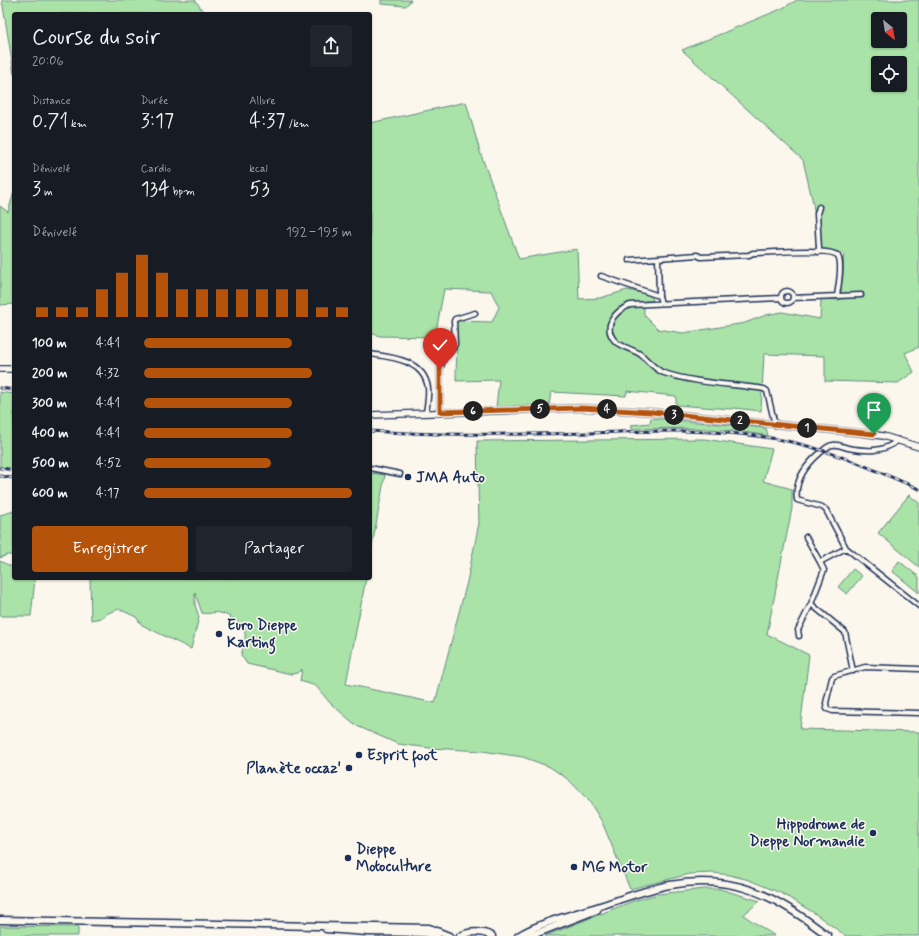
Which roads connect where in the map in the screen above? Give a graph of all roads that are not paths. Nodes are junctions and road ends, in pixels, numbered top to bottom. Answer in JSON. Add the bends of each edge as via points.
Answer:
{"nodes":[{"id":1,"x":819,"y":207,"type":"dead end"},
{"id":2,"x":818,"y":252,"type":"junction"},
{"id":3,"x":658,"y":258,"type":"junction"},
{"id":4,"x":629,"y":260,"type":"dead end"},
{"id":5,"x":601,"y":276,"type":"dead end"},
{"id":6,"x":861,"y":295,"type":"dead end"},
{"id":7,"x":659,"y":296,"type":"junction"},
{"id":8,"x":837,"y":296,"type":"junction"},
{"id":9,"x":781,"y":298,"type":"junction"},
{"id":10,"x":793,"y":298,"type":"junction"},
{"id":11,"x":660,"y":303,"type":"junction"},
{"id":12,"x":475,"y":313,"type":"dead end"},
{"id":13,"x":372,"y":354,"type":"edge"},
{"id":14,"x":0,"y":368,"type":"edge"},
{"id":15,"x":12,"y":368,"type":"edge"},
{"id":16,"x":440,"y":412,"type":"junction"},
{"id":17,"x":426,"y":413,"type":"junction"},
{"id":18,"x":372,"y":415,"type":"edge"},
{"id":19,"x":775,"y":425,"type":"junction"},
{"id":20,"x":898,"y":440,"type":"junction"},
{"id":21,"x":919,"y":447,"type":"edge"},
{"id":22,"x":372,"y":468,"type":"edge"},
{"id":23,"x":400,"y":474,"type":"dead end"},
{"id":24,"x":806,"y":537,"type":"dead end"},
{"id":25,"x":846,"y":548,"type":"junction"},
{"id":26,"x":820,"y":562,"type":"junction"},
{"id":27,"x":811,"y":604,"type":"junction"},
{"id":28,"x":919,"y":606,"type":"edge"},
{"id":29,"x":799,"y":636,"type":"dead end"},
{"id":30,"x":919,"y":669,"type":"edge"},
{"id":31,"x":853,"y":671,"type":"junction"},
{"id":32,"x":919,"y":713,"type":"edge"},
{"id":33,"x":620,"y":899,"type":"junction"},
{"id":34,"x":0,"y":920,"type":"edge"},
{"id":35,"x":314,"y":926,"type":"junction"},
{"id":36,"x":437,"y":936,"type":"edge"},
{"id":37,"x":449,"y":936,"type":"edge"},
{"id":38,"x":460,"y":936,"type":"edge"},
{"id":39,"x":492,"y":936,"type":"edge"},
{"id":40,"x":518,"y":936,"type":"edge"},
{"id":41,"x":530,"y":936,"type":"edge"},
{"id":42,"x":828,"y":936,"type":"edge"}],
"edges":[{"from":1,"to":2,"type":"street"},
{"from":2,"to":3,"type":"street"},
{"from":2,"to":8,"type":"street","via":[[832,252],[839,259]]},
{"from":3,"to":4,"type":"street"},
{"from":3,"to":7,"type":"street"},
{"from":5,"to":7,"type":"street"},
{"from":6,"to":8,"type":"street"},
{"from":7,"to":11,"type":"street"},
{"from":8,"to":10,"type":"street"},
{"from":9,"to":10,"type":"street","via":[[787,303]]},
{"from":9,"to":10,"type":"street","via":[[782,293],[787,291]]},
{"from":9,"to":11,"type":"street"},
{"from":11,"to":19,"type":"street","via":[[630,305],[620,309],[611,319],[609,332],[616,343],[630,348],[662,372],[679,377],[764,388]]},
{"from":12,"to":16,"type":"street","via":[[454,321],[455,344],[444,358],[440,369]]},
{"from":13,"to":17,"type":"street","via":[[403,360],[423,375],[428,390]]},
{"from":14,"to":15,"type":"main road"},
{"from":16,"to":17,"type":"main road"},
{"from":16,"to":19,"type":"main road","via":[[581,408],[652,412]]},
{"from":17,"to":18,"type":"main road"},
{"from":19,"to":20,"type":"main road","via":[[861,433]]},
{"from":20,"to":21,"type":"main road"},
{"from":20,"to":25,"type":"street","via":[[888,446],[866,452],[830,446],[807,464],[797,488],[797,500],[826,510]]},
{"from":22,"to":23,"type":"street"},
{"from":24,"to":26,"type":"street"},
{"from":25,"to":26,"type":"street"},
{"from":25,"to":28,"type":"street"},
{"from":26,"to":27,"type":"street","via":[[824,570]]},
{"from":27,"to":29,"type":"street","via":[[798,630]]},
{"from":27,"to":31,"type":"street","via":[[845,632]]},
{"from":30,"to":31,"type":"street","via":[[866,667]]},
{"from":31,"to":32,"type":"street","via":[[832,678],[826,703],[829,710]]},
{"from":33,"to":40,"type":"main road"},
{"from":33,"to":41,"type":"main road","via":[[590,914]]},
{"from":33,"to":42,"type":"main road","via":[[671,885],[702,882],[740,886],[780,902]]},
{"from":34,"to":35,"type":"main road"},
{"from":35,"to":36,"type":"main road","via":[[334,930],[425,933]]},
{"from":35,"to":37,"type":"main road","via":[[430,928]]},
{"from":38,"to":39,"type":"main road","via":[[477,932]]}]}
